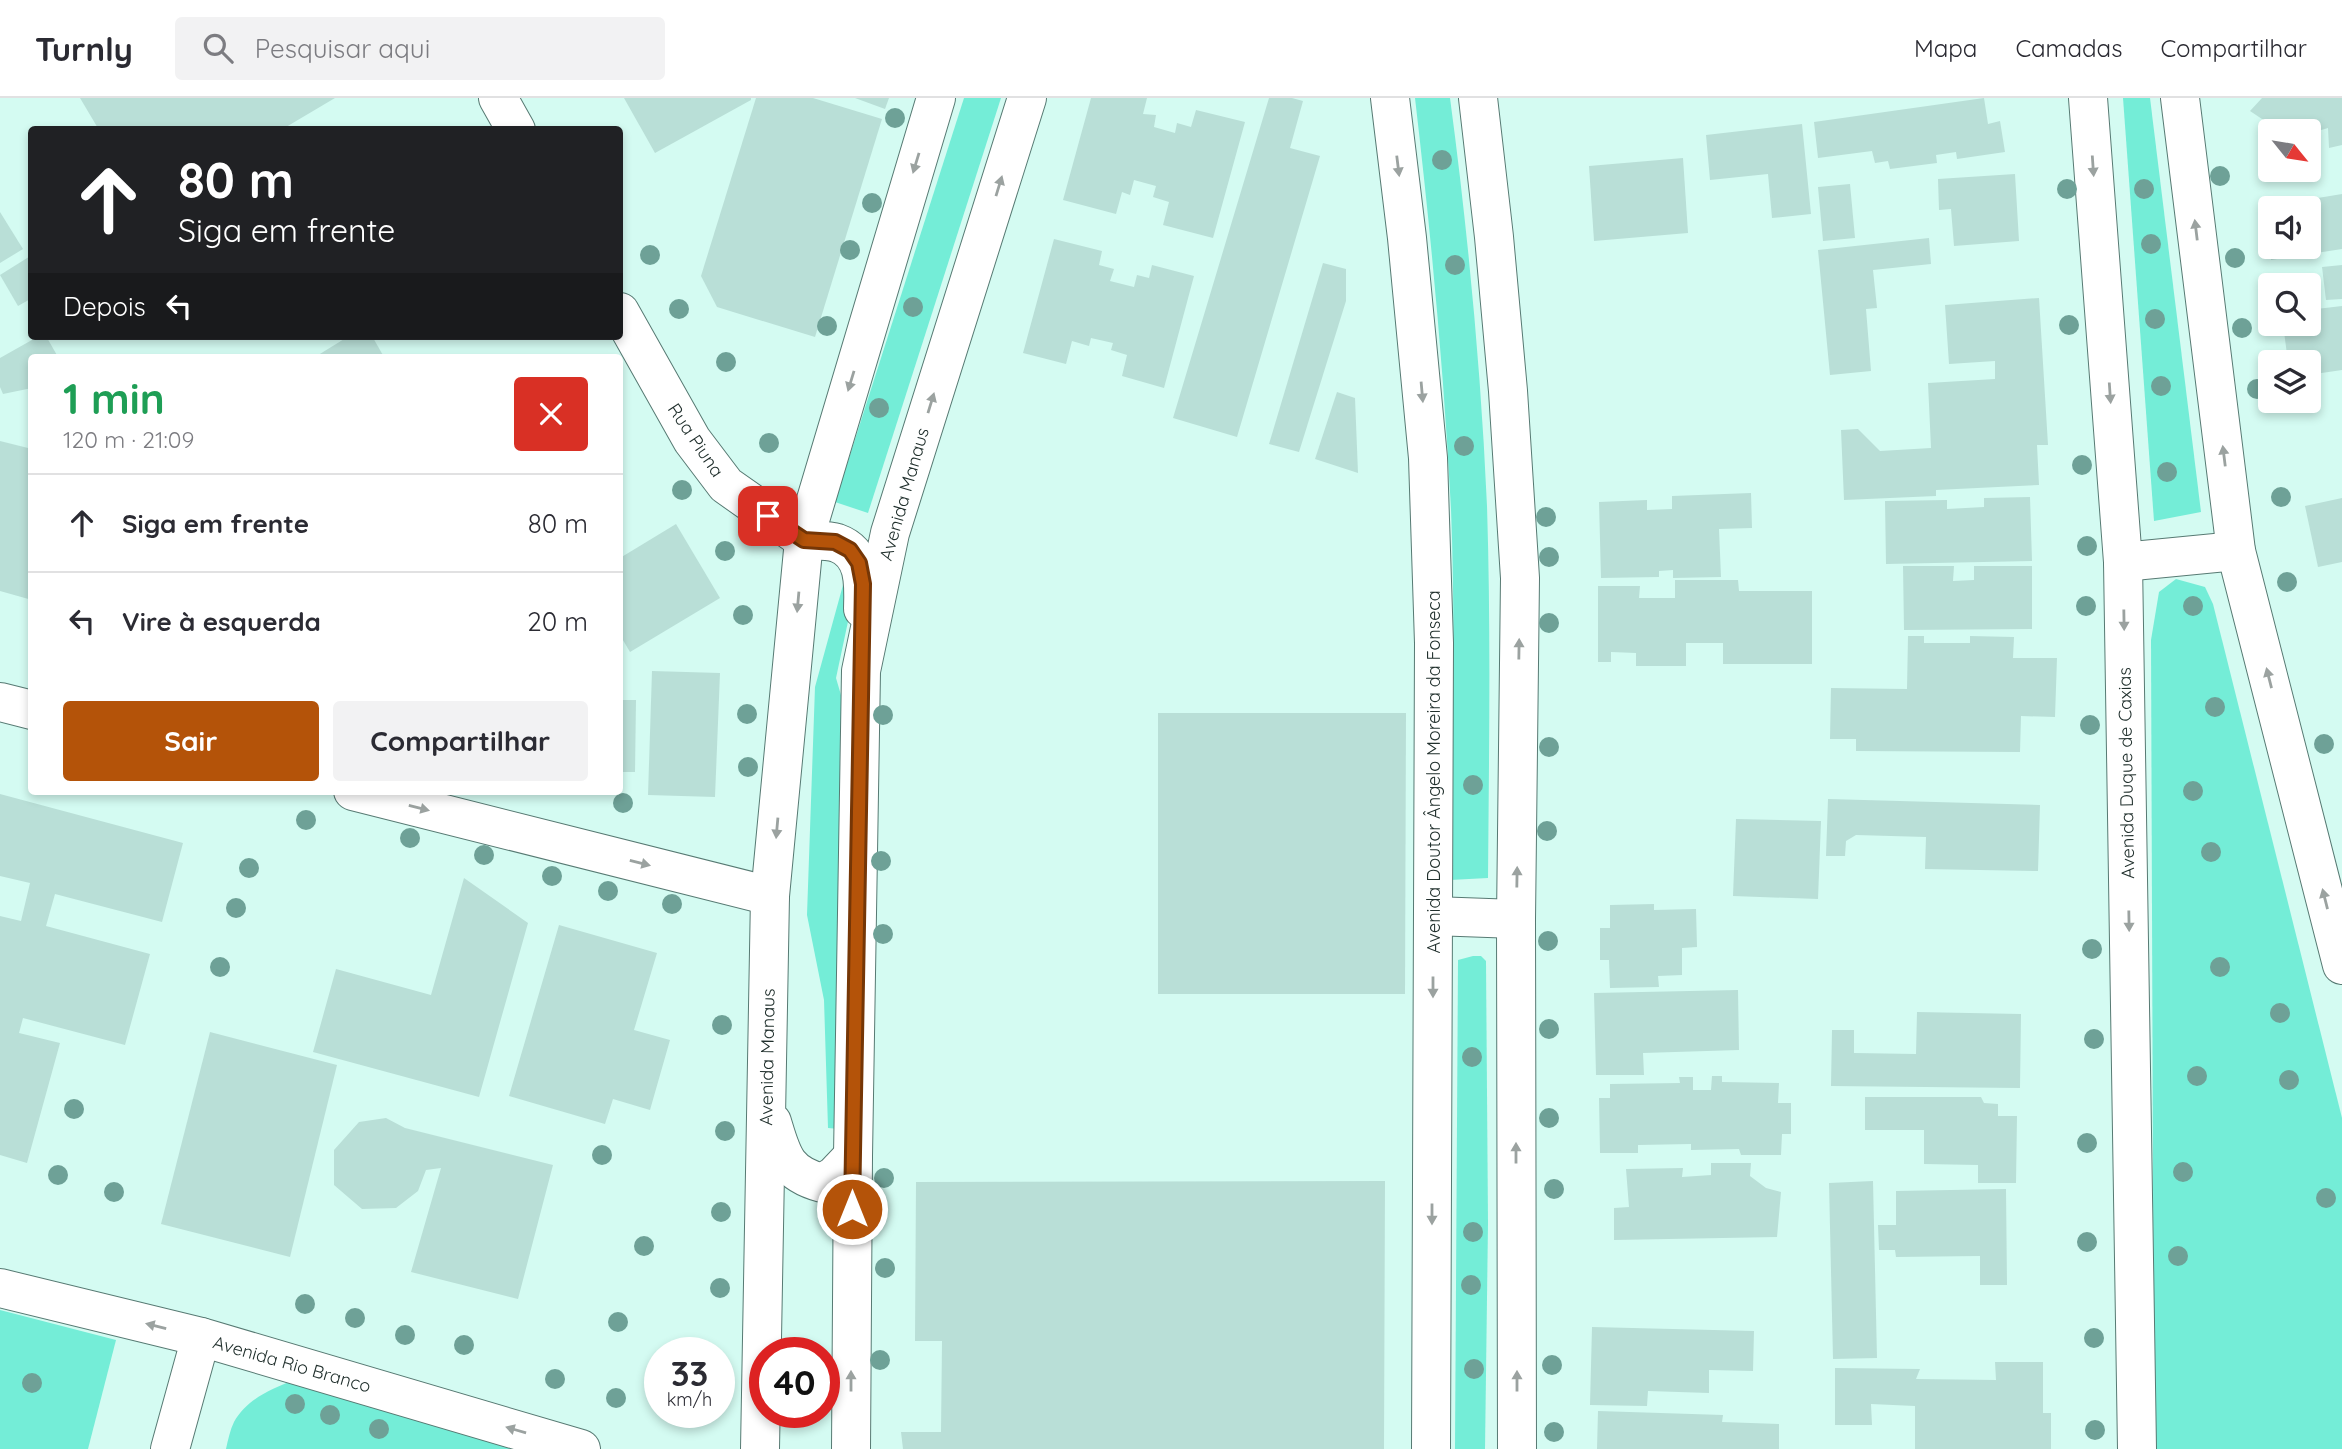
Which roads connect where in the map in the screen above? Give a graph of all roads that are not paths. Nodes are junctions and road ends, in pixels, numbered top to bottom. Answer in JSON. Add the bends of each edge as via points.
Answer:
{"nodes":[{"id":1,"x":498,"y":98,"type":"edge"},
{"id":2,"x":936,"y":98,"type":"edge"},
{"id":3,"x":1027,"y":98,"type":"edge"},
{"id":4,"x":1390,"y":98,"type":"edge"},
{"id":5,"x":1478,"y":98,"type":"edge"},
{"id":6,"x":2088,"y":98,"type":"edge"},
{"id":7,"x":2179,"y":98,"type":"edge"},
{"id":8,"x":514,"y":126,"type":"edge"},
{"id":9,"x":623,"y":317,"type":"edge"},
{"id":10,"x":804,"y":540,"type":"junction"},
{"id":11,"x":2236,"y":551,"type":"junction"},
{"id":12,"x":2123,"y":562,"type":"junction"},
{"id":13,"x":861,"y":671,"type":"junction"},
{"id":14,"x":0,"y":702,"type":"edge"},
{"id":15,"x":28,"y":709,"type":"edge"},
{"id":16,"x":369,"y":795,"type":"edge"},
{"id":17,"x":770,"y":896,"type":"junction"},
{"id":18,"x":1433,"y":916,"type":"junction"},
{"id":19,"x":1516,"y":919,"type":"junction"},
{"id":20,"x":2342,"y":965,"type":"edge"},
{"id":21,"x":767,"y":1103,"type":"junction"},
{"id":22,"x":853,"y":1156,"type":"junction"},
{"id":23,"x":0,"y":1288,"type":"edge"},
{"id":24,"x":201,"y":1337,"type":"junction"},
{"id":25,"x":170,"y":1449,"type":"edge"},
{"id":26,"x":581,"y":1449,"type":"edge"},
{"id":27,"x":760,"y":1449,"type":"edge"},
{"id":28,"x":851,"y":1449,"type":"edge"},
{"id":29,"x":1431,"y":1449,"type":"edge"},
{"id":30,"x":1517,"y":1449,"type":"edge"},
{"id":31,"x":2137,"y":1449,"type":"edge"}],
"edges":[{"from":1,"to":8,"type":"street"},
{"from":2,"to":10,"type":"street","name":"Avenida Manaus","one_way":true},
{"from":13,"to":3,"type":"street","name":"Avenida Manaus","one_way":true,"via":[[890,533]]},
{"from":4,"to":18,"type":"street","name":"Avenida Doutor Ângelo Moreira da Fonseca","one_way":true,"via":[[1428,458],[1434,643]]},
{"from":19,"to":5,"type":"street","one_way":true,"via":[[1520,578],[1507,378]]},
{"from":6,"to":12,"type":"street","name":"Avenida Duque de Caxias","one_way":true},
{"from":11,"to":7,"type":"street","one_way":true},
{"from":9,"to":10,"type":"street","name":"Rua Piuna","via":[[692,440],[726,485]]},
{"from":10,"to":13,"type":"street","via":[[835,542],[850,550],[859,563],[863,584]]},
{"from":10,"to":17,"type":"street","name":"Avenida Manaus","one_way":true},
{"from":11,"to":12,"type":"street"},
{"from":20,"to":11,"type":"street","one_way":true},
{"from":12,"to":31,"type":"street","name":"Avenida Duque de Caxias","one_way":true},
{"from":13,"to":22,"type":"street","name":"Avenida Manaus"},
{"from":14,"to":15,"type":"street"},
{"from":16,"to":17,"type":"street","one_way":true},
{"from":17,"to":21,"type":"street","name":"Avenida Manaus"},
{"from":18,"to":19,"type":"street"},
{"from":18,"to":29,"type":"street","name":"Avenida Doutor Ângelo Moreira da Fonseca","one_way":true},
{"from":30,"to":19,"type":"street","one_way":true},
{"from":21,"to":22,"type":"street","via":[[788,1166],[804,1178],[822,1183]]},
{"from":21,"to":27,"type":"street","name":"Avenida Manaus"},
{"from":28,"to":22,"type":"street","name":"Avenida Manaus","one_way":true},
{"from":24,"to":23,"type":"street","name":"Avenida Rio Branco","one_way":true},
{"from":24,"to":25,"type":"street"},
{"from":26,"to":24,"type":"street","name":"Avenida Rio Branco","one_way":true}]}
